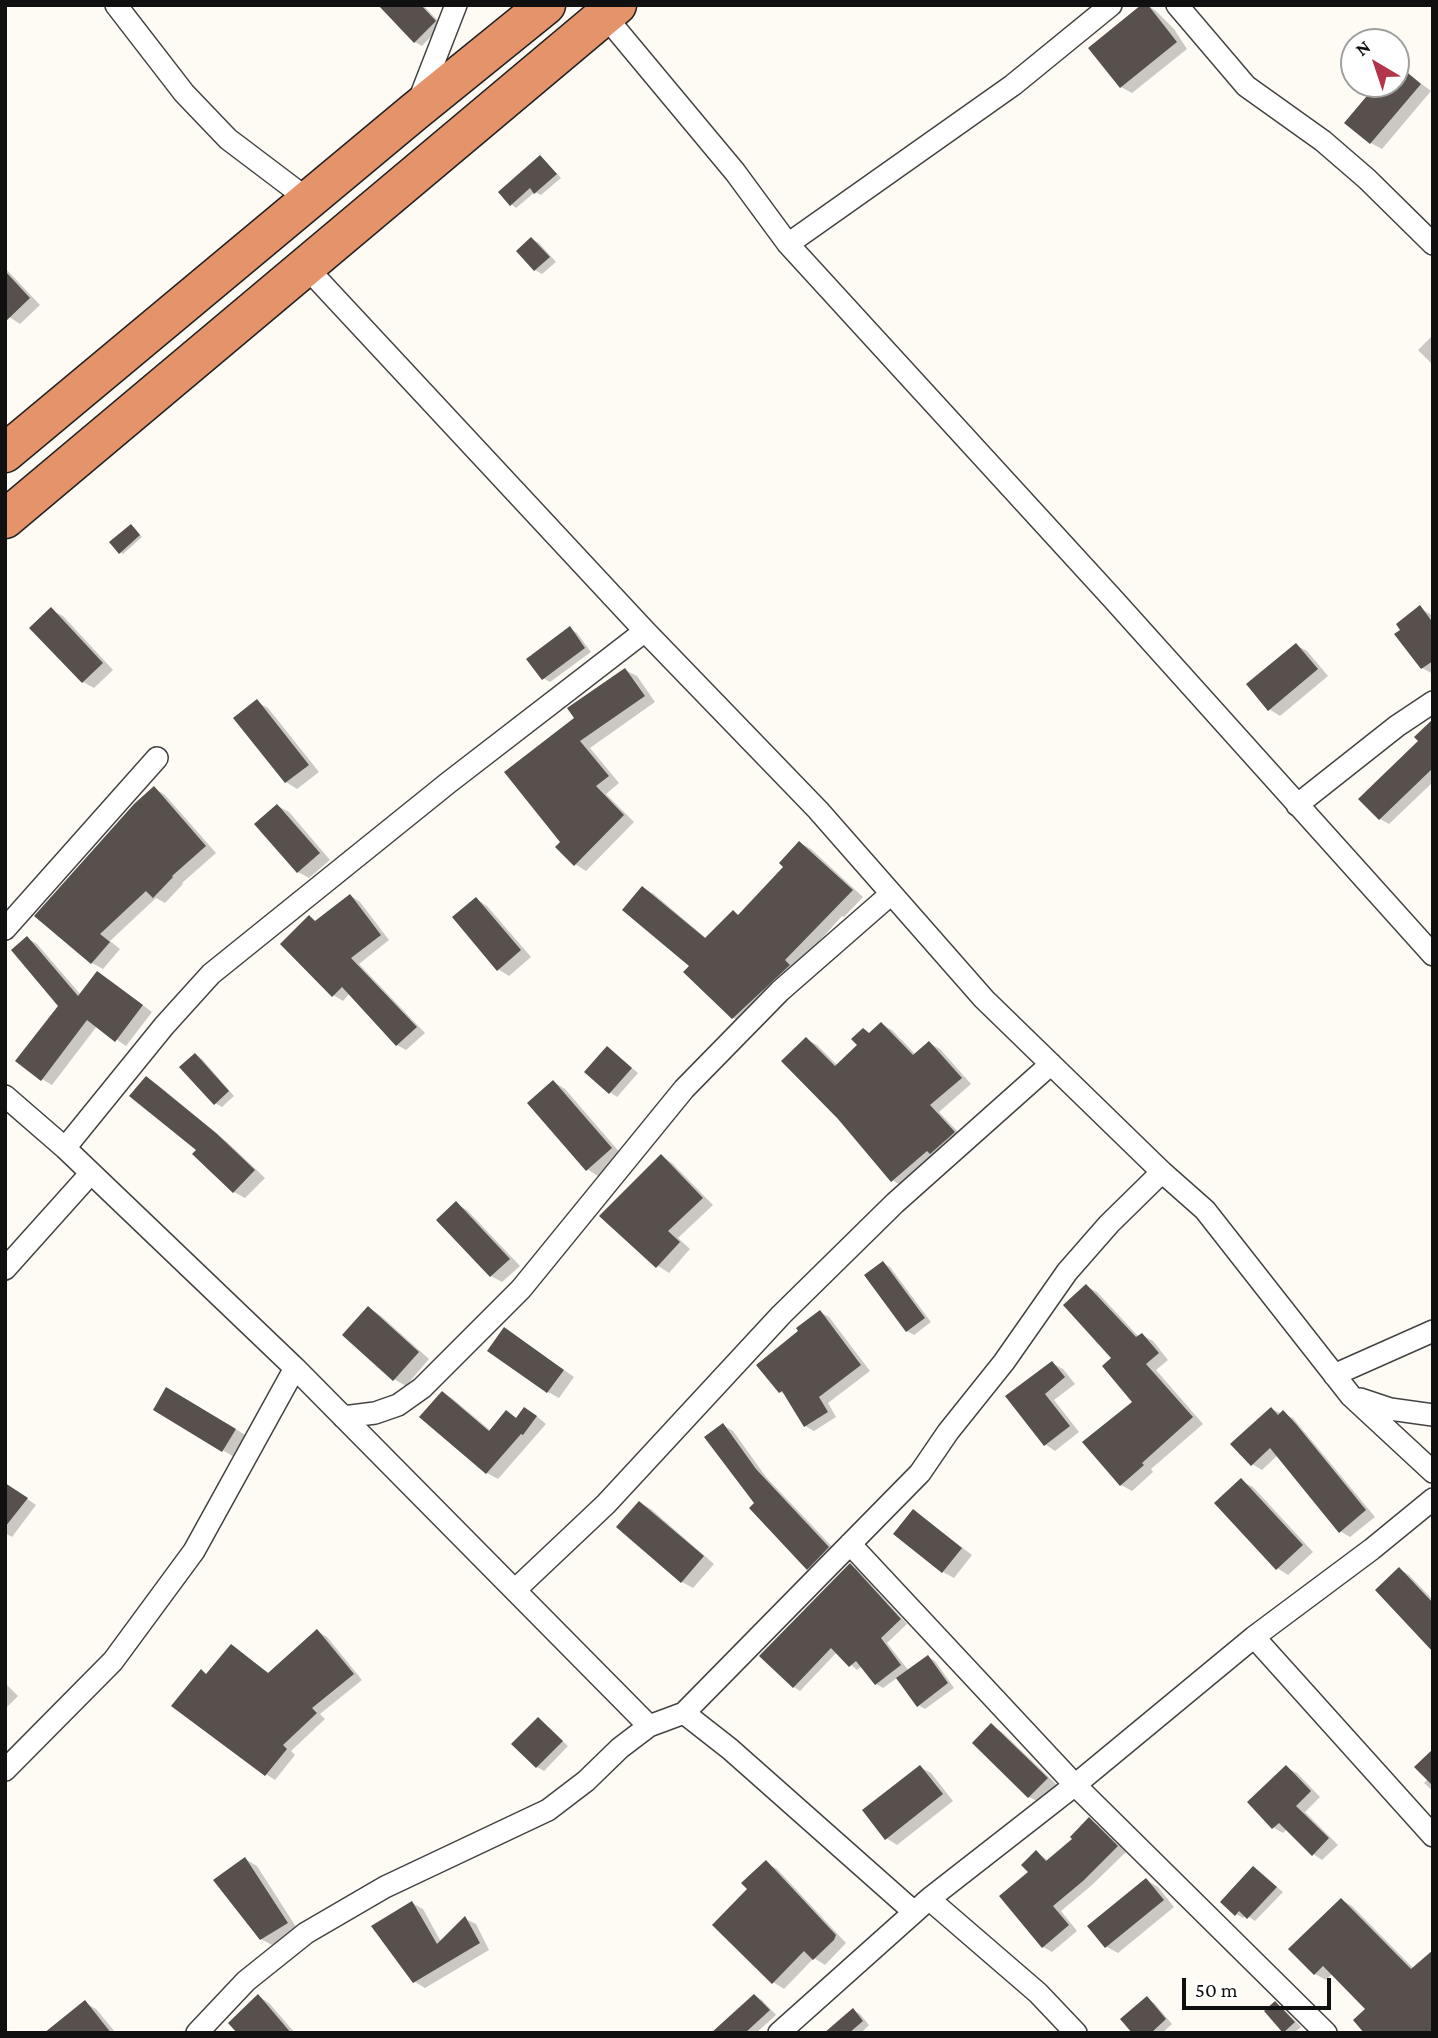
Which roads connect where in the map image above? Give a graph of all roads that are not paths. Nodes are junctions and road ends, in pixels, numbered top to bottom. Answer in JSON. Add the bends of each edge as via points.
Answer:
{"nodes":[{"id":1,"x":117,"y":5,"type":"edge"},
{"id":2,"x":456,"y":5,"type":"edge"},
{"id":3,"x":546,"y":5,"type":"edge"},
{"id":4,"x":1111,"y":5,"type":"edge"},
{"id":5,"x":1177,"y":5,"type":"edge"},
{"id":6,"x":611,"y":10,"type":"edge"},
{"id":7,"x":414,"y":112,"type":"junction"},
{"id":8,"x":310,"y":201,"type":"junction"},
{"id":9,"x":788,"y":244,"type":"junction"},
{"id":10,"x":1433,"y":244,"type":"edge"},
{"id":11,"x":307,"y":268,"type":"junction"},
{"id":12,"x":5,"y":453,"type":"edge"},
{"id":13,"x":5,"y":519,"type":"edge"},
{"id":14,"x":645,"y":631,"type":"junction"},
{"id":15,"x":1433,"y":702,"type":"edge"},
{"id":16,"x":158,"y":758,"type":"dead end"},
{"id":17,"x":1297,"y":805,"type":"junction"},
{"id":18,"x":891,"y":894,"type":"junction"},
{"id":19,"x":5,"y":929,"type":"edge"},
{"id":20,"x":1433,"y":955,"type":"edge"},
{"id":21,"x":1051,"y":1064,"type":"junction"},
{"id":22,"x":5,"y":1096,"type":"edge"},
{"id":23,"x":65,"y":1148,"type":"junction"},
{"id":24,"x":1162,"y":1172,"type":"junction"},
{"id":25,"x":91,"y":1173,"type":"junction"},
{"id":26,"x":5,"y":1269,"type":"edge"},
{"id":27,"x":1433,"y":1331,"type":"edge"},
{"id":28,"x":295,"y":1368,"type":"junction"},
{"id":29,"x":1334,"y":1375,"type":"junction"},
{"id":30,"x":1351,"y":1396,"type":"junction"},
{"id":31,"x":1433,"y":1415,"type":"edge"},
{"id":32,"x":344,"y":1417,"type":"junction"},
{"id":33,"x":1433,"y":1472,"type":"edge"},
{"id":34,"x":1433,"y":1499,"type":"edge"},
{"id":35,"x":850,"y":1544,"type":"junction"},
{"id":36,"x":514,"y":1590,"type":"junction"},
{"id":37,"x":1254,"y":1637,"type":"junction"},
{"id":38,"x":684,"y":1713,"type":"junction"},
{"id":39,"x":649,"y":1726,"type":"junction"},
{"id":40,"x":5,"y":1770,"type":"edge"},
{"id":41,"x":1075,"y":1785,"type":"junction"},
{"id":42,"x":1433,"y":1836,"type":"edge"},
{"id":43,"x":921,"y":1905,"type":"junction"},
{"id":44,"x":197,"y":2033,"type":"edge"},
{"id":45,"x":779,"y":2033,"type":"edge"},
{"id":46,"x":1076,"y":2033,"type":"edge"},
{"id":47,"x":1326,"y":2033,"type":"edge"}],
"edges":[{"from":1,"to":8,"type":"street","via":[[184,93],[228,139]]},
{"from":2,"to":7,"type":"street"},
{"from":3,"to":7,"type":"highway"},
{"from":4,"to":9,"type":"street","via":[[1013,85]]},
{"from":5,"to":10,"type":"street","via":[[1246,86],[1367,178]]},
{"from":6,"to":9,"type":"street"},
{"from":6,"to":11,"type":"highway"},
{"from":7,"to":8,"type":"highway"},
{"from":8,"to":12,"type":"highway"},
{"from":9,"to":17,"type":"street"},
{"from":11,"to":13,"type":"highway"},
{"from":11,"to":14,"type":"street"},
{"from":14,"to":18,"type":"street","via":[[818,810]]},
{"from":14,"to":23,"type":"street","via":[[211,974]]},
{"from":15,"to":17,"type":"street"},
{"from":16,"to":19,"type":"street"},
{"from":17,"to":20,"type":"street"},
{"from":18,"to":21,"type":"street","via":[[984,999]]},
{"from":18,"to":32,"type":"street","via":[[780,991],[684,1089],[521,1289],[422,1388],[398,1405]]},
{"from":21,"to":24,"type":"street"},
{"from":21,"to":36,"type":"street","via":[[895,1203],[790,1306],[606,1504]]},
{"from":22,"to":23,"type":"street"},
{"from":23,"to":25,"type":"street"},
{"from":24,"to":29,"type":"street","via":[[1205,1210]]},
{"from":24,"to":35,"type":"street","via":[[1068,1272],[920,1473]]},
{"from":25,"to":26,"type":"street"},
{"from":25,"to":28,"type":"street"},
{"from":27,"to":29,"type":"street"},
{"from":28,"to":32,"type":"street"},
{"from":28,"to":40,"type":"street","via":[[194,1551],[113,1661]]},
{"from":29,"to":30,"type":"street"},
{"from":30,"to":31,"type":"street","via":[[1390,1409]]},
{"from":30,"to":33,"type":"street"},
{"from":32,"to":36,"type":"street"},
{"from":34,"to":37,"type":"street"},
{"from":35,"to":38,"type":"street"},
{"from":35,"to":41,"type":"street"},
{"from":36,"to":39,"type":"street"},
{"from":37,"to":41,"type":"street"},
{"from":37,"to":42,"type":"street"},
{"from":38,"to":39,"type":"street"},
{"from":38,"to":43,"type":"street"},
{"from":39,"to":44,"type":"street","via":[[548,1810],[385,1887],[306,1933],[246,1981]]},
{"from":41,"to":43,"type":"street"},
{"from":41,"to":47,"type":"street"},
{"from":43,"to":45,"type":"street"},
{"from":43,"to":46,"type":"street","via":[[1038,1993]]}]}
